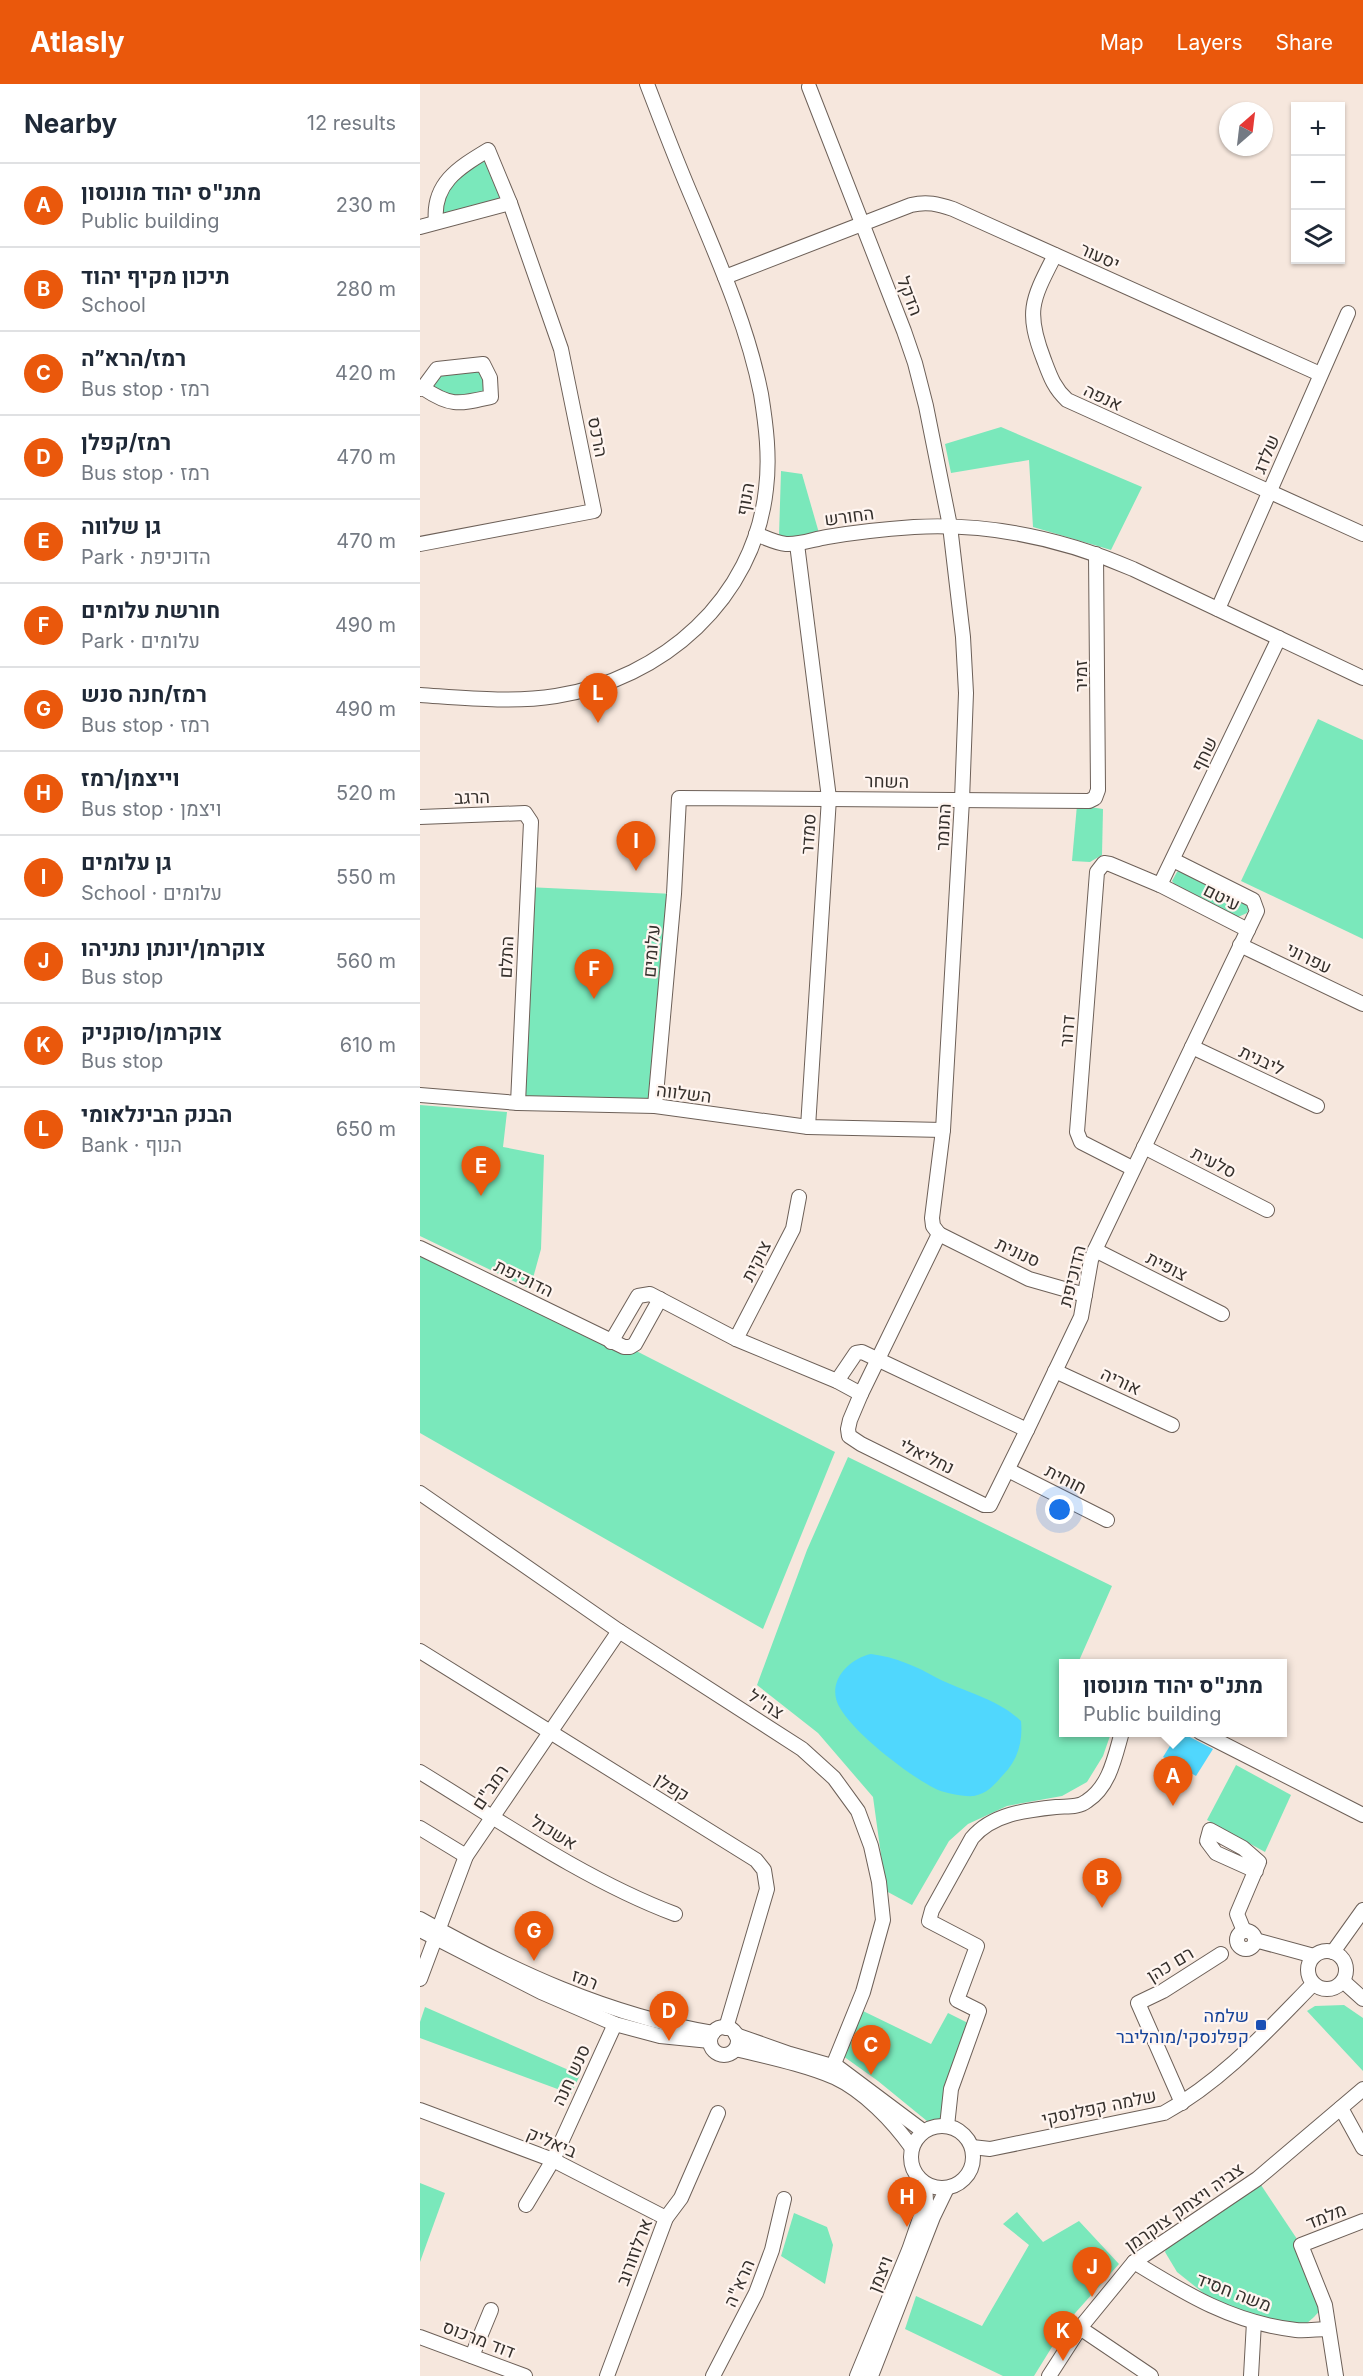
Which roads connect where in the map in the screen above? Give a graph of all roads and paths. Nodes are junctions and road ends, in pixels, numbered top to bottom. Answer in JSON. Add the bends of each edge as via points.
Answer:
{"nodes":[{"id":1,"x":646,"y":84,"type":"edge"},
{"id":2,"x":809,"y":87,"type":"dead end"},
{"id":3,"x":510,"y":203,"type":"junction"},
{"id":4,"x":436,"y":222,"type":"junction"},
{"id":5,"x":863,"y":224,"type":"junction"},
{"id":6,"x":420,"y":228,"type":"edge"},
{"id":7,"x":1055,"y":255,"type":"junction"},
{"id":8,"x":725,"y":278,"type":"junction"},
{"id":9,"x":1348,"y":313,"type":"dead end"},
{"id":10,"x":1320,"y":374,"type":"junction"},
{"id":11,"x":422,"y":389,"type":"edge"},
{"id":12,"x":1269,"y":492,"type":"junction"},
{"id":13,"x":950,"y":526,"type":"junction"},
{"id":14,"x":756,"y":534,"type":"junction"},
{"id":15,"x":1363,"y":534,"type":"edge"},
{"id":16,"x":420,"y":544,"type":"edge"},
{"id":17,"x":797,"y":544,"type":"junction"},
{"id":18,"x":1096,"y":554,"type":"junction"},
{"id":19,"x":1218,"y":609,"type":"junction"},
{"id":20,"x":1279,"y":638,"type":"junction"},
{"id":21,"x":1363,"y":678,"type":"edge"},
{"id":22,"x":420,"y":695,"type":"edge"},
{"id":23,"x":679,"y":798,"type":"joint"},
{"id":24,"x":829,"y":798,"type":"junction"},
{"id":25,"x":1095,"y":798,"type":"joint"},
{"id":26,"x":962,"y":800,"type":"junction"},
{"id":27,"x":525,"y":813,"type":"joint"},
{"id":28,"x":420,"y":817,"type":"edge"},
{"id":29,"x":1173,"y":860,"type":"junction"},
{"id":30,"x":1101,"y":865,"type":"joint"},
{"id":31,"x":1160,"y":885,"type":"junction"},
{"id":32,"x":1248,"y":930,"type":"junction"},
{"id":33,"x":1240,"y":945,"type":"junction"},
{"id":34,"x":1363,"y":1004,"type":"edge"},
{"id":35,"x":1192,"y":1047,"type":"junction"},
{"id":36,"x":420,"y":1095,"type":"edge"},
{"id":37,"x":518,"y":1103,"type":"junction"},
{"id":38,"x":655,"y":1106,"type":"junction"},
{"id":39,"x":1317,"y":1106,"type":"dead end"},
{"id":40,"x":808,"y":1127,"type":"junction"},
{"id":41,"x":943,"y":1130,"type":"junction"},
{"id":42,"x":1144,"y":1147,"type":"junction"},
{"id":43,"x":1132,"y":1168,"type":"junction"},
{"id":44,"x":799,"y":1197,"type":"dead end"},
{"id":45,"x":1268,"y":1210,"type":"dead end"},
{"id":46,"x":939,"y":1234,"type":"junction"},
{"id":47,"x":420,"y":1248,"type":"edge"},
{"id":48,"x":1095,"y":1250,"type":"junction"},
{"id":49,"x":1085,"y":1295,"type":"junction"},
{"id":50,"x":660,"y":1299,"type":"junction"},
{"id":51,"x":1222,"y":1314,"type":"dead end"},
{"id":52,"x":736,"y":1339,"type":"junction"},
{"id":53,"x":611,"y":1342,"type":"junction"},
{"id":54,"x":878,"y":1360,"type":"junction"},
{"id":55,"x":1055,"y":1371,"type":"junction"},
{"id":56,"x":837,"y":1381,"type":"junction"},
{"id":57,"x":861,"y":1394,"type":"junction"},
{"id":58,"x":1172,"y":1425,"type":"dead end"},
{"id":59,"x":1027,"y":1430,"type":"junction"},
{"id":60,"x":1008,"y":1470,"type":"junction"},
{"id":61,"x":420,"y":1493,"type":"edge"},
{"id":62,"x":990,"y":1505,"type":"joint"},
{"id":63,"x":1107,"y":1520,"type":"dead end"},
{"id":64,"x":619,"y":1631,"type":"junction"},
{"id":65,"x":420,"y":1651,"type":"edge"},
{"id":66,"x":550,"y":1732,"type":"junction"},
{"id":67,"x":1121,"y":1737,"type":"edge"},
{"id":68,"x":1210,"y":1737,"type":"edge"},
{"id":69,"x":420,"y":1772,"type":"edge"},
{"id":70,"x":1363,"y":1815,"type":"edge"},
{"id":71,"x":492,"y":1816,"type":"junction"},
{"id":72,"x":420,"y":1828,"type":"edge"},
{"id":73,"x":466,"y":1856,"type":"junction"},
{"id":74,"x":1257,"y":1866,"type":"dead end"},
{"id":75,"x":1363,"y":1910,"type":"edge"},
{"id":76,"x":675,"y":1914,"type":"dead end"},
{"id":77,"x":420,"y":1919,"type":"edge"},
{"id":78,"x":420,"y":1930,"type":"edge"},
{"id":79,"x":436,"y":1933,"type":"junction"},
{"id":80,"x":1333,"y":1952,"type":"junction"},
{"id":81,"x":1221,"y":1954,"type":"dead end"},
{"id":82,"x":1312,"y":1960,"type":"junction"},
{"id":83,"x":420,"y":1979,"type":"edge"},
{"id":84,"x":1343,"y":1982,"type":"junction"},
{"id":85,"x":1313,"y":1984,"type":"junction"},
{"id":86,"x":1363,"y":1999,"type":"edge"},
{"id":87,"x":615,"y":2024,"type":"junction"},
{"id":88,"x":724,"y":2037,"type":"junction"},
{"id":89,"x":833,"y":2066,"type":"junction"},
{"id":90,"x":1363,"y":2089,"type":"edge"},
{"id":91,"x":1182,"y":2103,"type":"junction"},
{"id":92,"x":1341,"y":2108,"type":"junction"},
{"id":93,"x":420,"y":2110,"type":"edge"},
{"id":94,"x":717,"y":2113,"type":"dead end"},
{"id":95,"x":947,"y":2126,"type":"junction"},
{"id":96,"x":923,"y":2131,"type":"junction"},
{"id":97,"x":912,"y":2148,"type":"junction"},
{"id":98,"x":1363,"y":2148,"type":"edge"},
{"id":99,"x":972,"y":2153,"type":"junction"},
{"id":100,"x":553,"y":2160,"type":"junction"},
{"id":101,"x":925,"y":2184,"type":"junction"},
{"id":102,"x":947,"y":2188,"type":"junction"},
{"id":103,"x":784,"y":2199,"type":"dead end"},
{"id":104,"x":526,"y":2205,"type":"dead end"},
{"id":105,"x":666,"y":2218,"type":"junction"},
{"id":106,"x":1363,"y":2221,"type":"edge"},
{"id":107,"x":1134,"y":2262,"type":"junction"},
{"id":108,"x":491,"y":2310,"type":"dead end"},
{"id":109,"x":1254,"y":2322,"type":"junction"},
{"id":110,"x":1080,"y":2328,"type":"junction"},
{"id":111,"x":1328,"y":2329,"type":"junction"},
{"id":112,"x":420,"y":2337,"type":"edge"},
{"id":113,"x":472,"y":2356,"type":"junction"},
{"id":114,"x":525,"y":2376,"type":"edge"},
{"id":115,"x":607,"y":2376,"type":"edge"},
{"id":116,"x":713,"y":2376,"type":"edge"},
{"id":117,"x":857,"y":2376,"type":"edge"},
{"id":118,"x":872,"y":2376,"type":"edge"},
{"id":119,"x":1049,"y":2376,"type":"edge"},
{"id":120,"x":1150,"y":2376,"type":"edge"},
{"id":121,"x":1251,"y":2376,"type":"edge"},
{"id":122,"x":1336,"y":2376,"type":"edge"}],
"edges":[{"from":1,"to":8,"type":"street","name":"הנוף"},
{"from":2,"to":5,"type":"street","name":"הדקל"},
{"from":3,"to":4,"type":"street"},
{"from":3,"to":4,"type":"street","name":"הרכס","via":[[488,150],[446,183],[435,205]]},
{"from":3,"to":16,"type":"street","name":"הרכס","via":[[561,349],[594,511]]},
{"from":4,"to":6,"type":"street"},
{"from":5,"to":7,"type":"street","name":"יסעור","via":[[911,205],[932,202]]},
{"from":5,"to":8,"type":"street","name":"יסעור"},
{"from":5,"to":13,"type":"street","name":"הדקל","via":[[915,363]]},
{"from":7,"to":10,"type":"street","name":"יסעור"},
{"from":7,"to":12,"type":"street","name":"אנפה","via":[[1039,286],[1031,318],[1052,381],[1060,393],[1076,405]]},
{"from":8,"to":14,"type":"street","name":"הנוף","via":[[758,383],[766,435],[766,489]]},
{"from":9,"to":10,"type":"street","name":"שלדג"},
{"from":10,"to":12,"type":"street","name":"שלדג"},
{"from":11,"to":11,"type":"street","via":[[442,401],[463,403],[491,397],[490,378],[483,363],[437,369]]},
{"from":12,"to":15,"type":"street","name":"אנפה"},
{"from":12,"to":19,"type":"street","name":"שלדג"},
{"from":13,"to":17,"type":"street","name":"החורש","via":[[882,529]]},
{"from":13,"to":18,"type":"street","name":"החורש","via":[[1023,534]]},
{"from":13,"to":26,"type":"street","name":"התומר","via":[[965,681]]},
{"from":14,"to":17,"type":"street","name":"החורש"},
{"from":14,"to":22,"type":"street","name":"הנוף","via":[[730,586],[698,628],[673,649],[637,668],[589,688],[531,699]]},
{"from":17,"to":24,"type":"street","name":"סמדר"},
{"from":18,"to":19,"type":"street","name":"החורש"},
{"from":18,"to":25,"type":"street","name":"זמיר"},
{"from":19,"to":20,"type":"street","name":"החורש"},
{"from":20,"to":21,"type":"street","name":"החורש"},
{"from":20,"to":29,"type":"street","name":"שחף"},
{"from":23,"to":24,"type":"street","name":"השחר"},
{"from":23,"to":38,"type":"street","name":"עלומים"},
{"from":24,"to":26,"type":"street","name":"השחר"},
{"from":24,"to":40,"type":"street","name":"סמדר"},
{"from":25,"to":26,"type":"street","name":"השחר"},
{"from":26,"to":41,"type":"street","name":"התומר"},
{"from":27,"to":28,"type":"street","name":"הרגב"},
{"from":27,"to":37,"type":"street","name":"התלם","via":[[531,822]]},
{"from":29,"to":31,"type":"street","name":"שחף"},
{"from":29,"to":32,"type":"street","name":"עיטם","via":[[1253,900],[1257,911]]},
{"from":30,"to":31,"type":"street","name":"עיטם","via":[[1110,864]]},
{"from":30,"to":43,"type":"street","name":"דרור","via":[[1096,877],[1077,1132],[1081,1142]]},
{"from":31,"to":32,"type":"street","name":"עיטם"},
{"from":32,"to":33,"type":"street","name":"הדוכיפת"},
{"from":33,"to":34,"type":"street","name":"עפרוני"},
{"from":33,"to":35,"type":"street","name":"הדוכיפת"},
{"from":35,"to":39,"type":"street","name":"ליבנית"},
{"from":35,"to":42,"type":"street","name":"הדוכיפת"},
{"from":36,"to":37,"type":"street","name":"השלווה"},
{"from":37,"to":38,"type":"street","name":"השלווה"},
{"from":38,"to":40,"type":"street","name":"השלווה"},
{"from":40,"to":41,"type":"street","name":"השלווה"},
{"from":41,"to":46,"type":"street","name":"התומר","via":[[932,1218]]},
{"from":42,"to":43,"type":"street","name":"הדוכיפת"},
{"from":42,"to":45,"type":"street","name":"סלעית"},
{"from":43,"to":48,"type":"street","name":"הדוכיפת"},
{"from":44,"to":52,"type":"street","name":"צוקית","via":[[793,1229]]},
{"from":46,"to":49,"type":"street","name":"סנונית","via":[[1029,1279]]},
{"from":46,"to":54,"type":"street"},
{"from":47,"to":53,"type":"street","name":"הדוכיפת"},
{"from":48,"to":49,"type":"street","name":"הדוכיפת"},
{"from":48,"to":51,"type":"street","name":"צופית"},
{"from":49,"to":55,"type":"street","name":"הדוכיפת","via":[[1081,1317]]},
{"from":50,"to":52,"type":"street"},
{"from":50,"to":53,"type":"street","via":[[650,1294],[638,1296]]},
{"from":50,"to":53,"type":"street","name":"הדוכיפת","via":[[635,1344],[624,1347]]},
{"from":52,"to":56,"type":"street"},
{"from":54,"to":56,"type":"street","via":[[856,1353]]},
{"from":54,"to":57,"type":"street"},
{"from":54,"to":59,"type":"street"},
{"from":55,"to":58,"type":"street","name":"אוריה"},
{"from":55,"to":59,"type":"street","name":"הדוכיפת"},
{"from":56,"to":57,"type":"street"},
{"from":57,"to":62,"type":"street","name":"נחליאלי","via":[[850,1420],[849,1436]]},
{"from":59,"to":60,"type":"street","name":"הדוכיפת"},
{"from":60,"to":62,"type":"street","name":"הדוכיפת"},
{"from":60,"to":63,"type":"street","name":"חוחית"},
{"from":61,"to":64,"type":"street","name":"צה\"ל"},
{"from":64,"to":66,"type":"street","name":"רמב\"ם"},
{"from":64,"to":89,"type":"street","name":"צה\"ל","via":[[802,1749],[834,1778],[858,1811],[871,1846],[883,1920],[863,1992]]},
{"from":65,"to":66,"type":"street","name":"קפלן"},
{"from":66,"to":71,"type":"street","name":"רמב\"ם"},
{"from":66,"to":88,"type":"street","name":"קפלן","via":[[756,1860],[764,1870],[767,1889]]},
{"from":67,"to":95,"type":"street","via":[[1112,1769],[1094,1796],[1076,1806],[1018,1813],[981,1828],[938,1897],[929,1921],[977,1946],[957,2000],[980,2011],[951,2089]]},
{"from":68,"to":70,"type":"street"},
{"from":69,"to":71,"type":"street","name":"אשכול"},
{"from":71,"to":73,"type":"street","name":"רמב\"ם"},
{"from":71,"to":76,"type":"street","name":"אשכול","via":[[599,1880]]},
{"from":72,"to":73,"type":"street"},
{"from":73,"to":79,"type":"street","name":"רמב\"ם"},
{"from":74,"to":82,"type":"street","via":[[1237,1914],[1250,1940]]},
{"from":75,"to":80,"type":"street"},
{"from":77,"to":79,"type":"street","name":"רמז"},
{"from":78,"to":79,"type":"street","name":"רמז"},
{"from":79,"to":83,"type":"street","name":"רמב\"ם"},
{"from":79,"to":87,"type":"street","name":"רמז","via":[[541,1992]]},
{"from":79,"to":88,"type":"street","name":"רמז","via":[[616,2011]]},
{"from":80,"to":82,"type":"street","via":[[1320,1953]]},
{"from":80,"to":84,"type":"street","via":[[1345,1964]]},
{"from":81,"to":91,"type":"street","name":"רם כהן","via":[[1138,2003]]},
{"from":82,"to":85,"type":"street","via":[[1308,1974]]},
{"from":84,"to":85,"type":"street","via":[[1332,1989]]},
{"from":84,"to":86,"type":"street"},
{"from":85,"to":91,"type":"street","name":"שלמה קפלנסקי","via":[[1233,2064]]},
{"from":87,"to":88,"type":"street","name":"רמז","via":[[660,2036]]},
{"from":87,"to":100,"type":"street","name":"סנש חנה"},
{"from":88,"to":89,"type":"street","name":"רמז"},
{"from":88,"to":97,"type":"street","name":"רמז","via":[[835,2078],[894,2123]]},
{"from":89,"to":96,"type":"street","name":"רמז"},
{"from":90,"to":92,"type":"street","name":"צביה ויצחק צוקרמן"},
{"from":91,"to":99,"type":"street","name":"שלמה קפלנסקי","via":[[1164,2113]]},
{"from":92,"to":98,"type":"street"},
{"from":92,"to":107,"type":"street","name":"צביה ויצחק צוקרמן","via":[[1257,2179]]},
{"from":93,"to":100,"type":"street","name":"ביאליק"},
{"from":94,"to":105,"type":"street","name":"ארלוזורוב","via":[[681,2198]]},
{"from":95,"to":96,"type":"street"},
{"from":95,"to":99,"type":"street","via":[[964,2135]]},
{"from":96,"to":97,"type":"street"},
{"from":97,"to":101,"type":"street","via":[[910,2161]]},
{"from":99,"to":102,"type":"street","via":[[967,2176]]},
{"from":100,"to":104,"type":"street","name":"סנש חנה"},
{"from":100,"to":105,"type":"street","name":"ביאליק"},
{"from":101,"to":102,"type":"street"},
{"from":101,"to":117,"type":"street","name":"ויצמן","via":[[926,2201]]},
{"from":102,"to":118,"type":"street"},
{"from":103,"to":116,"type":"street","name":"הרא\"ה","via":[[772,2250],[756,2293]]},
{"from":105,"to":115,"type":"street","name":"ארלוזורוב"},
{"from":106,"to":111,"type":"street","name":"מלמד","via":[[1302,2245],[1325,2305]]},
{"from":107,"to":109,"type":"street","name":"משה חסיד","via":[[1200,2302]]},
{"from":107,"to":110,"type":"street","name":"צביה ויצחק צוקרמן"},
{"from":108,"to":113,"type":"street"},
{"from":109,"to":111,"type":"street","name":"משה חסיד","via":[[1298,2331]]},
{"from":109,"to":121,"type":"street"},
{"from":110,"to":119,"type":"street","name":"צביה ויצחק צוקרמן"},
{"from":110,"to":120,"type":"street"},
{"from":111,"to":122,"type":"street"},
{"from":112,"to":113,"type":"street","name":"דוד מרכוס"},
{"from":113,"to":114,"type":"street","name":"דוד מרכוס"}]}
